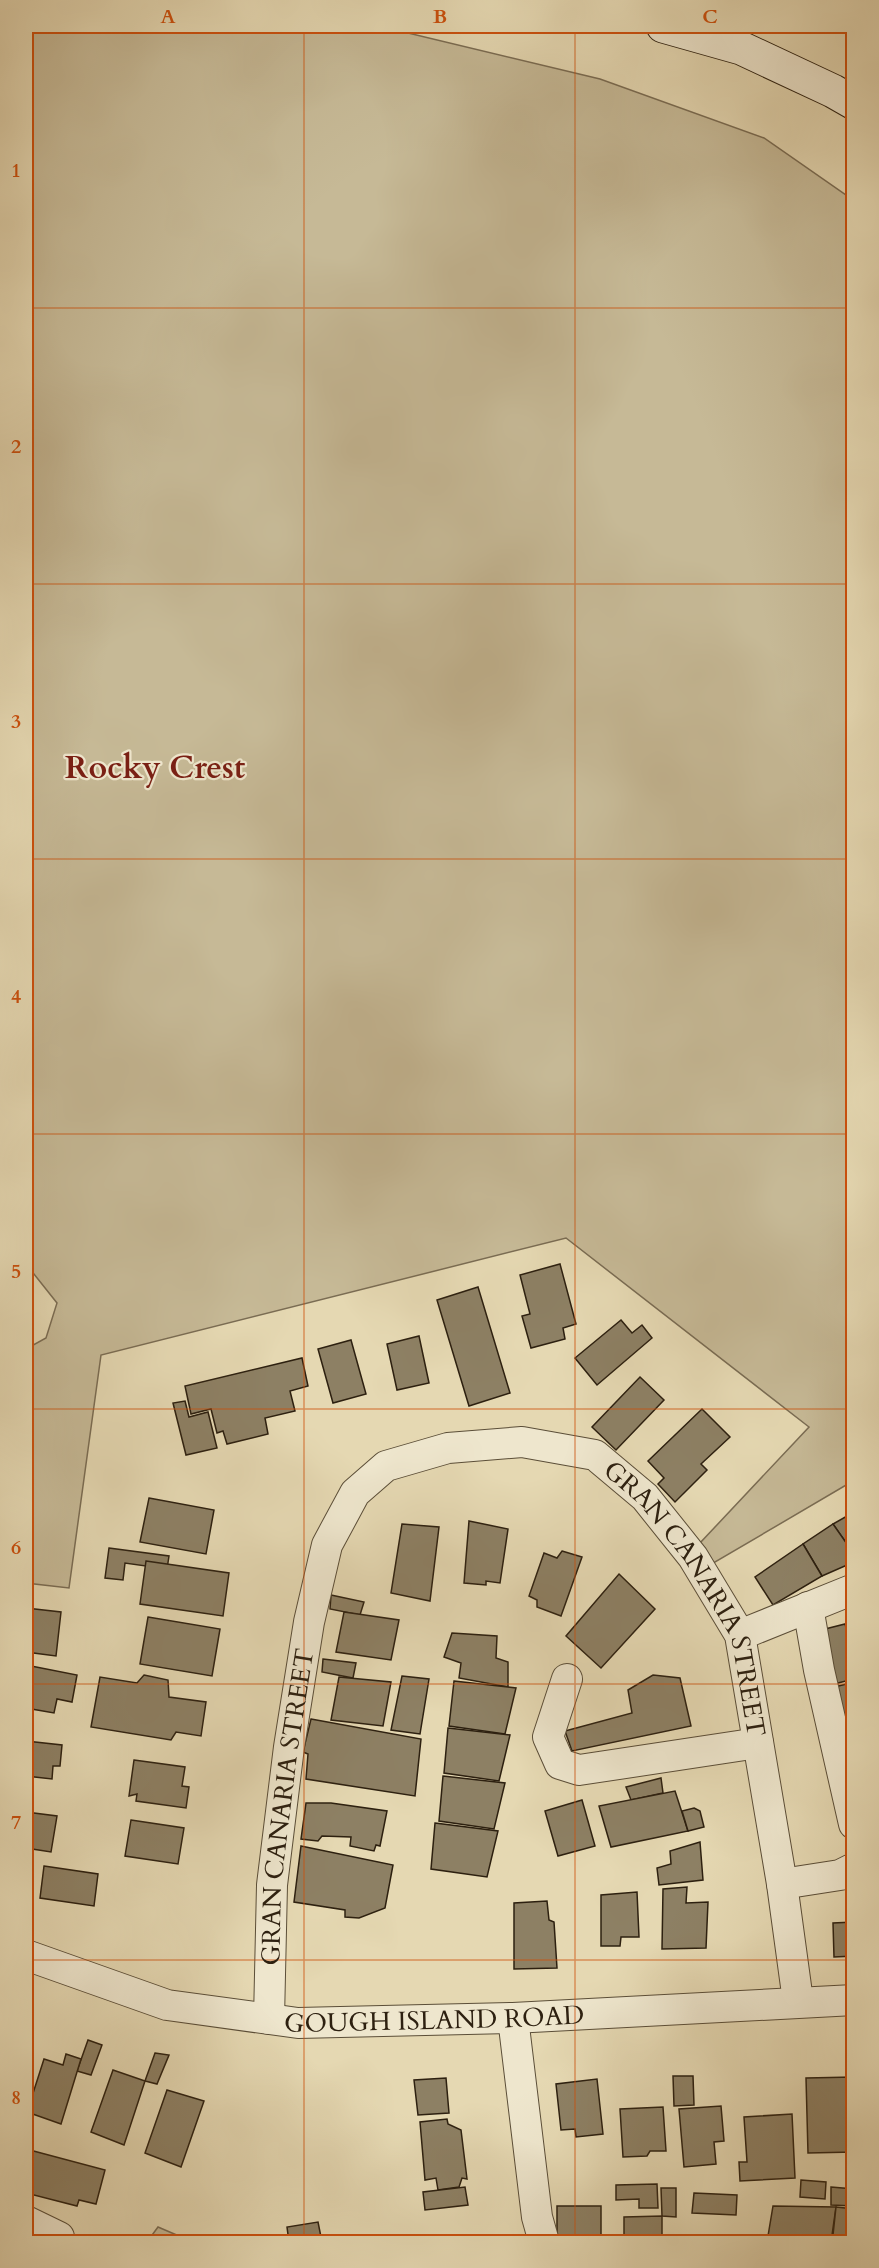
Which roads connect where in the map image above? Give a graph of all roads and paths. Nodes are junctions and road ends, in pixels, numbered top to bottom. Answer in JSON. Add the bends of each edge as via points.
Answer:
{"nodes":[{"id":1,"x":663,"y":26,"type":"edge"},
{"id":2,"x":854,"y":103,"type":"edge"},
{"id":3,"x":854,"y":1588,"type":"edge"},
{"id":4,"x":808,"y":1607,"type":"junction"},
{"id":5,"x":740,"y":1635,"type":"junction"},
{"id":6,"x":567,"y":1679,"type":"dead end"},
{"id":7,"x":758,"y":1743,"type":"junction"},
{"id":8,"x":854,"y":1824,"type":"edge"},
{"id":9,"x":854,"y":1868,"type":"edge"},
{"id":10,"x":782,"y":1884,"type":"junction"},
{"id":11,"x":26,"y":1955,"type":"edge"},
{"id":12,"x":854,"y":2000,"type":"edge"},
{"id":13,"x":798,"y":2001,"type":"junction"},
{"id":14,"x":513,"y":2018,"type":"junction"},
{"id":15,"x":268,"y":2019,"type":"junction"},
{"id":16,"x":26,"y":2221,"type":"edge"},
{"id":17,"x":60,"y":2237,"type":"dead end"},
{"id":18,"x":544,"y":2242,"type":"edge"}],
"edges":[{"from":1,"to":2,"type":"street","via":[[741,48]]},
{"from":3,"to":4,"type":"street"},
{"from":4,"to":5,"type":"street"},
{"from":4,"to":8,"type":"street"},
{"from":5,"to":7,"type":"street","name":"GRAN CANARIA STREET"},
{"from":5,"to":15,"type":"street","name":"GRAN CANARIA STREET","via":[[693,1557],[645,1497],[595,1455],[522,1442],[448,1448],[386,1466],[355,1493],[327,1545],[309,1622],[272,1885]]},
{"from":6,"to":7,"type":"street","via":[[548,1737],[560,1764],[579,1770]]},
{"from":7,"to":10,"type":"street","name":"GRAN CANARIA STREET"},
{"from":9,"to":10,"type":"street","via":[[840,1875]]},
{"from":10,"to":13,"type":"street","name":"GRAN CANARIA STREET"},
{"from":11,"to":15,"type":"street","name":"GOUGH ISLAND ROAD","via":[[167,2005]]},
{"from":12,"to":13,"type":"street","name":"GOUGH ISLAND ROAD"},
{"from":13,"to":14,"type":"street","name":"GOUGH ISLAND ROAD"},
{"from":14,"to":15,"type":"street","name":"GOUGH ISLAND ROAD","via":[[298,2024]]},
{"from":14,"to":18,"type":"street","via":[[537,2217]]},
{"from":16,"to":17,"type":"street"}]}
